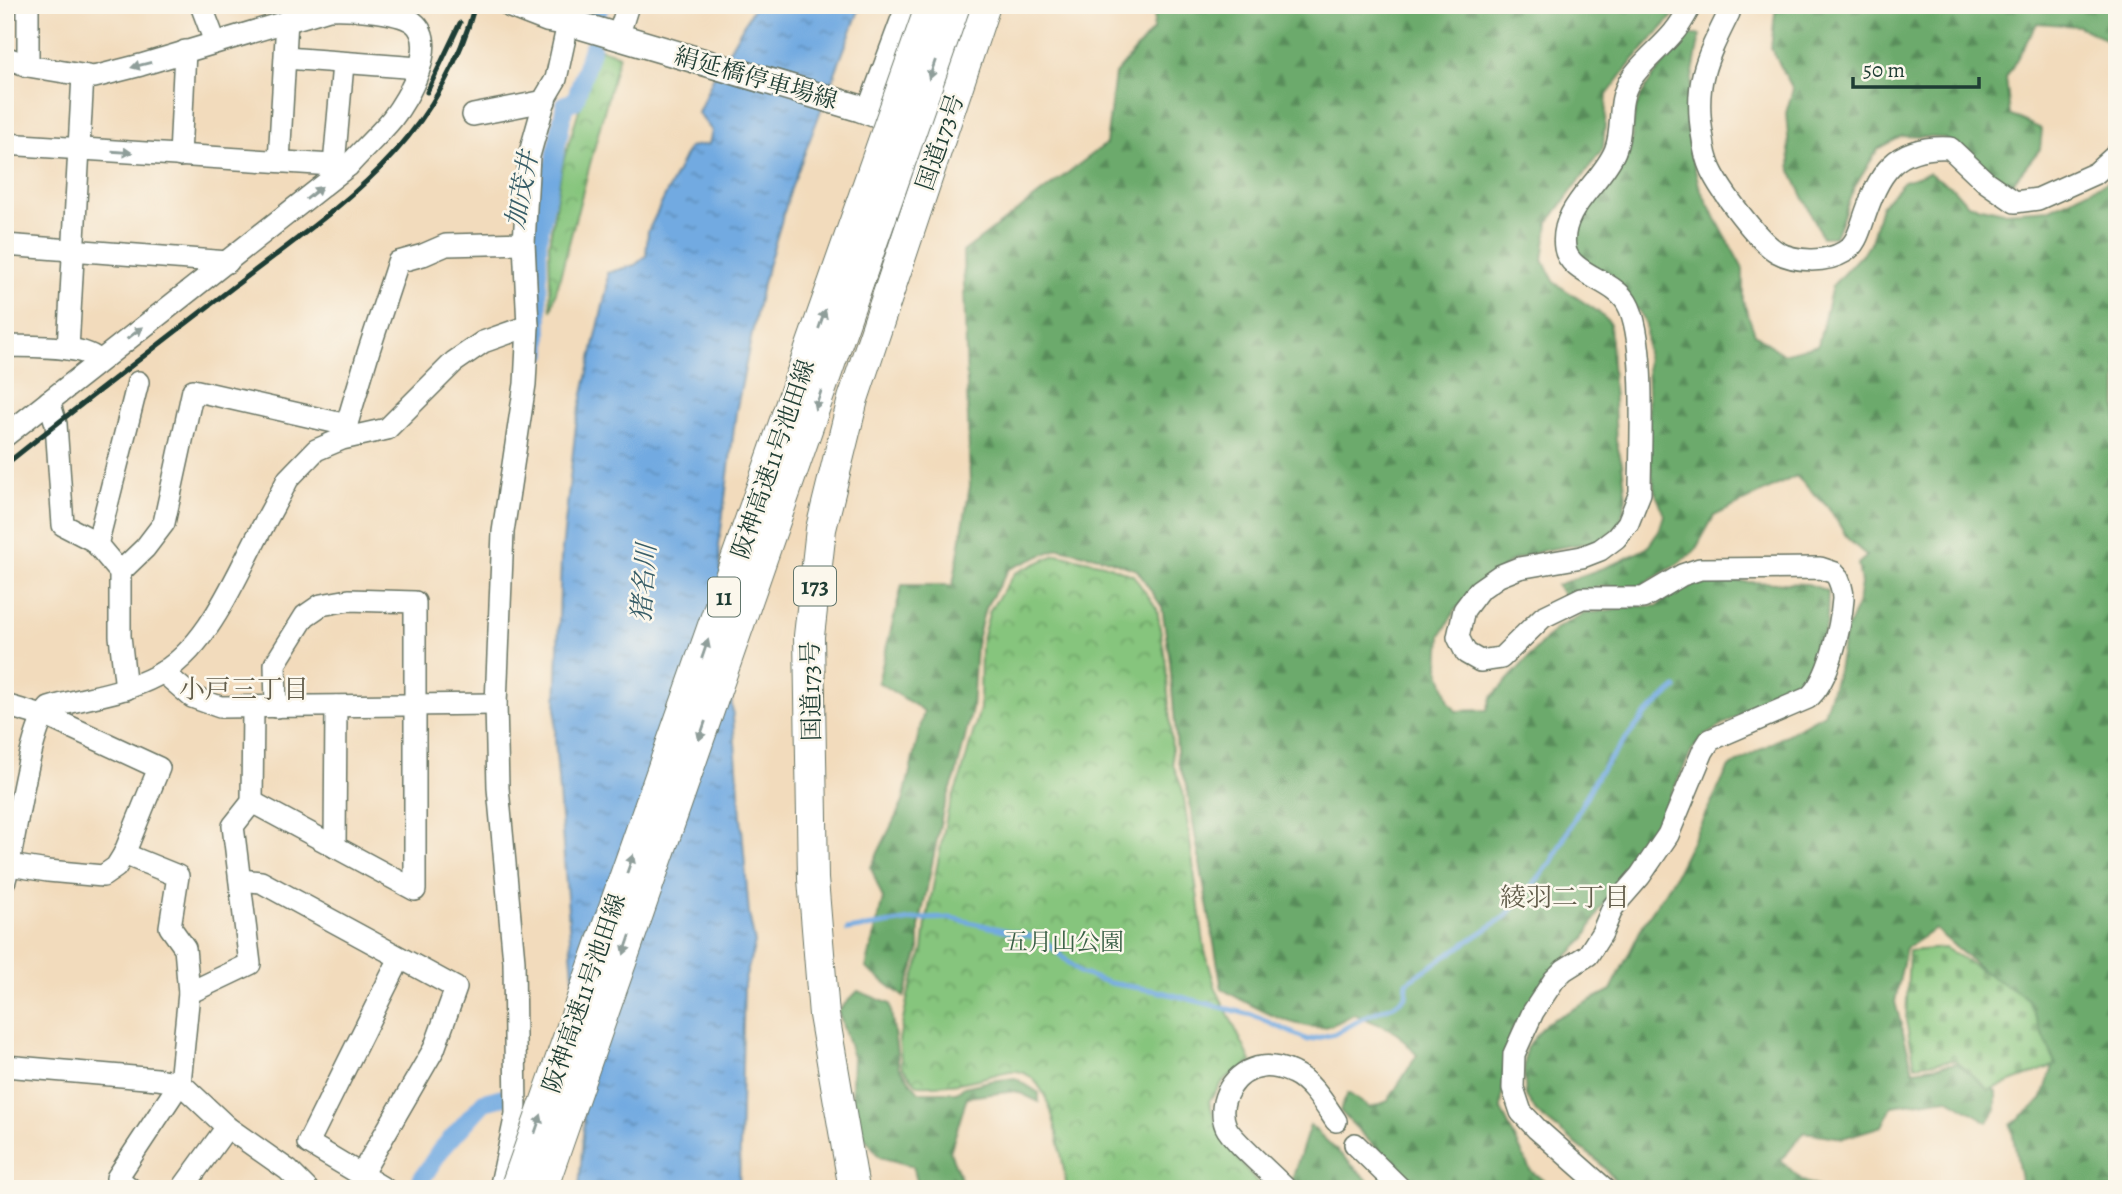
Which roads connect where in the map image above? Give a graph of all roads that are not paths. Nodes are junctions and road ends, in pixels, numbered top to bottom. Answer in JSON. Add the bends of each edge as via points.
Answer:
{"nodes":[{"id":1,"x":28,"y":5,"type":"edge"},
{"id":2,"x":201,"y":5,"type":"edge"},
{"id":3,"x":512,"y":5,"type":"edge"},
{"id":4,"x":534,"y":5,"type":"edge"},
{"id":5,"x":628,"y":5,"type":"edge"},
{"id":6,"x":907,"y":5,"type":"edge"},
{"id":7,"x":932,"y":5,"type":"edge"},
{"id":8,"x":955,"y":5,"type":"edge"},
{"id":9,"x":985,"y":5,"type":"edge"},
{"id":10,"x":1691,"y":5,"type":"edge"},
{"id":11,"x":1729,"y":5,"type":"edge"},
{"id":12,"x":570,"y":14,"type":"edge"},
{"id":13,"x":287,"y":20,"type":"junction"},
{"id":14,"x":606,"y":33,"type":"junction"},
{"id":15,"x":215,"y":42,"type":"junction"},
{"id":16,"x":185,"y":51,"type":"junction"},
{"id":17,"x":5,"y":57,"type":"edge"},
{"id":18,"x":286,"y":58,"type":"junction"},
{"id":19,"x":343,"y":64,"type":"junction"},
{"id":20,"x":28,"y":66,"type":"junction"},
{"id":21,"x":419,"y":68,"type":"junction"},
{"id":22,"x":83,"y":75,"type":"junction"},
{"id":23,"x":545,"y":101,"type":"junction"},
{"id":24,"x":865,"y":105,"type":"junction"},
{"id":25,"x":473,"y":116,"type":"dead end"},
{"id":26,"x":942,"y":139,"type":"junction"},
{"id":27,"x":5,"y":144,"type":"edge"},
{"id":28,"x":79,"y":149,"type":"junction"},
{"id":29,"x":2117,"y":154,"type":"edge"},
{"id":30,"x":180,"y":156,"type":"junction"},
{"id":31,"x":279,"y":162,"type":"junction"},
{"id":32,"x":341,"y":165,"type":"junction"},
{"id":33,"x":524,"y":243,"type":"junction"},
{"id":34,"x":5,"y":246,"type":"edge"},
{"id":35,"x":74,"y":251,"type":"junction"},
{"id":36,"x":228,"y":262,"type":"junction"},
{"id":37,"x":528,"y":326,"type":"junction"},
{"id":38,"x":5,"y":346,"type":"edge"},
{"id":39,"x":68,"y":349,"type":"junction"},
{"id":40,"x":99,"y":361,"type":"junction"},
{"id":41,"x":138,"y":382,"type":"dead end"},
{"id":42,"x":49,"y":401,"type":"junction"},
{"id":43,"x":345,"y":432,"type":"junction"},
{"id":44,"x":5,"y":436,"type":"edge"},
{"id":45,"x":97,"y":545,"type":"junction"},
{"id":46,"x":120,"y":572,"type":"junction"},
{"id":47,"x":163,"y":672,"type":"junction"},
{"id":48,"x":126,"y":689,"type":"junction"},
{"id":49,"x":496,"y":704,"type":"junction"},
{"id":50,"x":5,"y":705,"type":"edge"},
{"id":51,"x":416,"y":705,"type":"junction"},
{"id":52,"x":336,"y":706,"type":"junction"},
{"id":53,"x":253,"y":707,"type":"junction"},
{"id":54,"x":276,"y":707,"type":"junction"},
{"id":55,"x":42,"y":716,"type":"junction"},
{"id":56,"x":252,"y":802,"type":"junction"},
{"id":57,"x":13,"y":803,"type":"edge"},
{"id":58,"x":335,"y":847,"type":"junction"},
{"id":59,"x":124,"y":853,"type":"junction"},
{"id":60,"x":6,"y":875,"type":"edge"},
{"id":61,"x":240,"y":880,"type":"junction"},
{"id":62,"x":400,"y":958,"type":"junction"},
{"id":63,"x":189,"y":993,"type":"junction"},
{"id":64,"x":5,"y":1066,"type":"edge"},
{"id":65,"x":180,"y":1083,"type":"junction"},
{"id":66,"x":227,"y":1127,"type":"junction"},
{"id":67,"x":361,"y":1175,"type":"junction"},
{"id":68,"x":131,"y":1189,"type":"edge"},
{"id":69,"x":182,"y":1189,"type":"edge"},
{"id":70,"x":307,"y":1189,"type":"edge"},
{"id":71,"x":385,"y":1189,"type":"edge"},
{"id":72,"x":500,"y":1189,"type":"edge"},
{"id":73,"x":515,"y":1189,"type":"edge"},
{"id":74,"x":542,"y":1189,"type":"edge"},
{"id":75,"x":854,"y":1189,"type":"edge"},
{"id":76,"x":1286,"y":1189,"type":"edge"},
{"id":77,"x":1401,"y":1189,"type":"edge"},
{"id":78,"x":1605,"y":1189,"type":"edge"}],
"edges":[{"from":1,"to":20,"type":"street"},
{"from":2,"to":15,"type":"street"},
{"from":3,"to":12,"type":"main road","name":"絹延橋停車場線","via":[[548,19]]},
{"from":4,"to":12,"type":"main road","name":"絹延橋停車場線"},
{"from":5,"to":14,"type":"street"},
{"from":6,"to":24,"type":"street"},
{"from":73,"to":7,"type":"highway","name":"阪神高速11号池田線","number":"11","one_way":true,"bridge":true},
{"from":8,"to":74,"type":"highway","name":"阪神高速11号池田線","number":"11","one_way":true,"bridge":true},
{"from":9,"to":26,"type":"highway","name":"国道173号","number":"173"},
{"from":10,"to":78,"type":"street","via":[[1676,30],[1625,89],[1615,152],[1571,215],[1566,231],[1570,261],[1619,293],[1636,325],[1640,493],[1635,508],[1616,538],[1600,550],[1519,568],[1479,590],[1464,611],[1458,637],[1466,653],[1480,661],[1500,658],[1543,617],[1582,598],[1643,598],[1700,569],[1820,568],[1835,573],[1843,598],[1817,691],[1710,740],[1668,835],[1614,907],[1588,956],[1554,980],[1514,1054],[1513,1088],[1521,1112]]},
{"from":11,"to":29,"type":"street","via":[[1699,87],[1704,148],[1711,170],[1741,214],[1768,245],[1787,257],[1818,259],[1842,254],[1851,247],[1871,195],[1888,168],[1909,152],[1950,148],[1986,183],[2015,202],[2038,199],[2096,173]]},
{"from":12,"to":14,"type":"main road","name":"絹延橋停車場線"},
{"from":12,"to":23,"type":"street","via":[[556,79]]},
{"from":13,"to":15,"type":"street"},
{"from":13,"to":18,"type":"street"},
{"from":13,"to":21,"type":"street","via":[[350,8],[396,16],[413,23],[423,36],[425,55]]},
{"from":14,"to":24,"type":"main road","name":"絹延橋停車場線"},
{"from":15,"to":16,"type":"street"},
{"from":16,"to":22,"type":"street","one_way":true,"via":[[93,77]]},
{"from":16,"to":30,"type":"street"},
{"from":17,"to":20,"type":"street"},
{"from":18,"to":19,"type":"street"},
{"from":18,"to":31,"type":"street"},
{"from":19,"to":21,"type":"street"},
{"from":19,"to":32,"type":"street"},
{"from":20,"to":22,"type":"street"},
{"from":21,"to":32,"type":"street","via":[[393,117]]},
{"from":22,"to":28,"type":"street"},
{"from":23,"to":25,"type":"street"},
{"from":23,"to":33,"type":"street","via":[[529,156]]},
{"from":24,"to":26,"type":"main road","name":"絹延橋停車場線"},
{"from":26,"to":75,"type":"highway","name":"国道173号","number":"173","via":[[853,399],[821,529],[809,636],[813,879],[823,1003]]},
{"from":27,"to":28,"type":"street"},
{"from":28,"to":30,"type":"street","one_way":true},
{"from":28,"to":35,"type":"street"},
{"from":30,"to":31,"type":"street"},
{"from":31,"to":32,"type":"street"},
{"from":36,"to":32,"type":"street","one_way":true},
{"from":33,"to":37,"type":"street"},
{"from":33,"to":43,"type":"street","via":[[446,245],[398,262]]},
{"from":34,"to":35,"type":"street"},
{"from":35,"to":36,"type":"street"},
{"from":35,"to":39,"type":"street"},
{"from":40,"to":36,"type":"street","one_way":true},
{"from":37,"to":43,"type":"street","via":[[483,342],[454,362],[387,429]]},
{"from":37,"to":49,"type":"street","via":[[525,384],[503,533]]},
{"from":38,"to":39,"type":"street"},
{"from":39,"to":40,"type":"street","via":[[94,354]]},
{"from":40,"to":42,"type":"street"},
{"from":41,"to":45,"type":"street"},
{"from":42,"to":44,"type":"street"},
{"from":42,"to":45,"type":"street","via":[[57,424],[63,525]]},
{"from":43,"to":46,"type":"street","via":[[193,390],[164,523]]},
{"from":43,"to":47,"type":"street","via":[[316,450],[288,480],[230,593],[191,648]]},
{"from":45,"to":46,"type":"street"},
{"from":46,"to":48,"type":"street"},
{"from":47,"to":48,"type":"street"},
{"from":47,"to":53,"type":"street","via":[[192,697],[220,707]]},
{"from":48,"to":55,"type":"street","via":[[49,708]]},
{"from":49,"to":51,"type":"street"},
{"from":49,"to":72,"type":"street","via":[[498,788],[514,961],[516,1114]]},
{"from":50,"to":55,"type":"street"},
{"from":51,"to":52,"type":"street"},
{"from":51,"to":54,"type":"street","via":[[415,602],[349,600],[321,605],[305,616],[275,664]]},
{"from":51,"to":58,"type":"street","via":[[415,890]]},
{"from":52,"to":54,"type":"street"},
{"from":52,"to":58,"type":"street"},
{"from":53,"to":54,"type":"street"},
{"from":53,"to":56,"type":"street"},
{"from":55,"to":57,"type":"street"},
{"from":55,"to":59,"type":"street","via":[[159,768]]},
{"from":56,"to":58,"type":"street"},
{"from":56,"to":61,"type":"street","via":[[233,826]]},
{"from":57,"to":60,"type":"street"},
{"from":59,"to":60,"type":"street","via":[[116,867],[103,876]]},
{"from":59,"to":63,"type":"street","via":[[178,876],[170,927],[185,948]]},
{"from":61,"to":62,"type":"street","via":[[261,883]]},
{"from":61,"to":63,"type":"street","via":[[250,964]]},
{"from":62,"to":67,"type":"street","via":[[308,1143]]},
{"from":62,"to":67,"type":"street","via":[[456,988],[434,1049]]},
{"from":63,"to":65,"type":"street"},
{"from":64,"to":65,"type":"street"},
{"from":65,"to":66,"type":"street"},
{"from":65,"to":68,"type":"street","via":[[117,1178]]},
{"from":66,"to":69,"type":"street"},
{"from":66,"to":70,"type":"street"},
{"from":67,"to":71,"type":"street"},
{"from":76,"to":77,"type":"street","via":[[1227,1130],[1223,1106],[1229,1090],[1241,1074],[1262,1067],[1296,1074]]}]}
